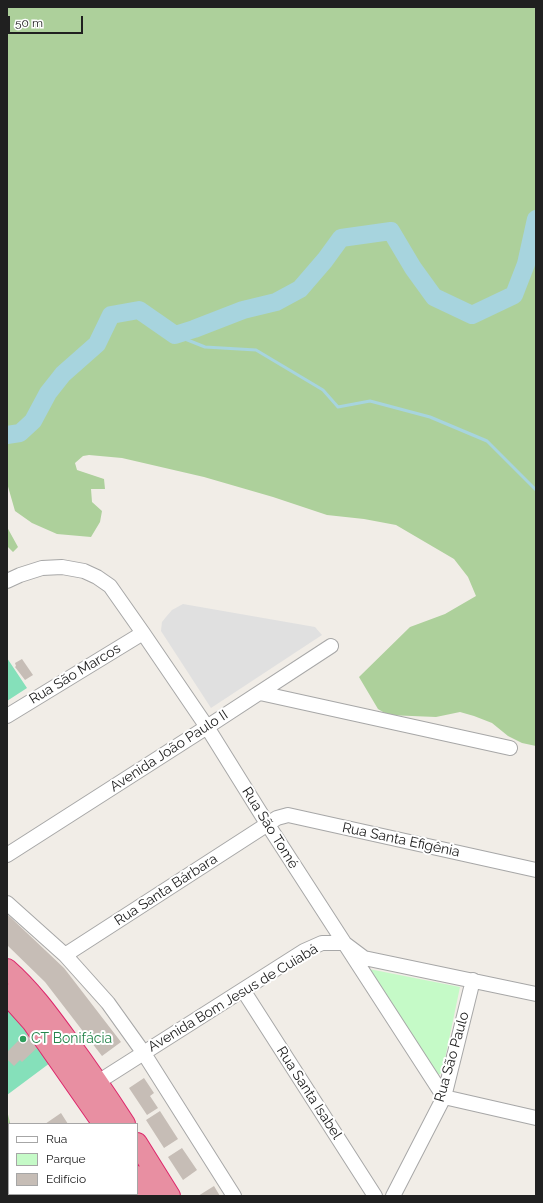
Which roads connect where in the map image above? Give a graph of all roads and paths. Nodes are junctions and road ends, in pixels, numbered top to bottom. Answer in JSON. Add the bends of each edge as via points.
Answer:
{"nodes":[{"id":1,"x":7,"y":582,"type":"edge"},
{"id":2,"x":144,"y":633,"type":"junction"},
{"id":3,"x":331,"y":646,"type":"dead end"},
{"id":4,"x":260,"y":693,"type":"junction"},
{"id":5,"x":7,"y":716,"type":"edge"},
{"id":6,"x":207,"y":727,"type":"junction"},
{"id":7,"x":510,"y":748,"type":"dead end"},
{"id":8,"x":268,"y":825,"type":"junction"},
{"id":9,"x":7,"y":855,"type":"edge"},
{"id":10,"x":536,"y":870,"type":"edge"},
{"id":11,"x":7,"y":903,"type":"edge"},
{"id":12,"x":344,"y":943,"type":"junction"},
{"id":13,"x":65,"y":955,"type":"junction"},
{"id":14,"x":7,"y":969,"type":"edge"},
{"id":15,"x":473,"y":980,"type":"junction"},
{"id":16,"x":243,"y":990,"type":"junction"},
{"id":17,"x":7,"y":994,"type":"edge"},
{"id":18,"x":536,"y":994,"type":"edge"},
{"id":19,"x":143,"y":1052,"type":"junction"},
{"id":20,"x":98,"y":1082,"type":"junction"},
{"id":21,"x":444,"y":1097,"type":"junction"},
{"id":22,"x":536,"y":1118,"type":"edge"},
{"id":23,"x":102,"y":1123,"type":"edge"},
{"id":24,"x":124,"y":1123,"type":"edge"},
{"id":25,"x":138,"y":1145,"type":"edge"},
{"id":26,"x":138,"y":1178,"type":"edge"},
{"id":27,"x":150,"y":1196,"type":"edge"},
{"id":28,"x":170,"y":1196,"type":"edge"},
{"id":29,"x":234,"y":1196,"type":"edge"},
{"id":30,"x":375,"y":1196,"type":"edge"},
{"id":31,"x":393,"y":1196,"type":"edge"}],
"edges":[{"from":1,"to":2,"type":"street","name":"Rua São Tomé","via":[[42,568],[62,567],[84,571],[110,586]]},
{"from":2,"to":5,"type":"street","name":"Rua São Marcos"},
{"from":2,"to":6,"type":"street","name":"Rua São Tomé"},
{"from":3,"to":4,"type":"street","name":"Avenida João Paulo II"},
{"from":4,"to":6,"type":"street","name":"Avenida João Paulo II"},
{"from":4,"to":7,"type":"street"},
{"from":6,"to":8,"type":"street","name":"Rua São Tomé"},
{"from":6,"to":9,"type":"street","name":"Avenida João Paulo II"},
{"from":8,"to":10,"type":"street","name":"Rua Santa Efigênia","via":[[277,818],[288,816]]},
{"from":8,"to":12,"type":"street","name":"Rua São Tomé"},
{"from":8,"to":13,"type":"street","name":"Rua Santa Bárbara"},
{"from":11,"to":13,"type":"street"},
{"from":12,"to":15,"type":"street","via":[[364,958]]},
{"from":12,"to":16,"type":"street","name":"Avenida Bom Jesus de Cuiabá","via":[[322,943],[304,951]]},
{"from":12,"to":21,"type":"street","name":"Rua São Tomé"},
{"from":13,"to":19,"type":"street","via":[[108,1003]]},
{"from":14,"to":20,"type":"highway","via":[[32,993]]},
{"from":15,"to":18,"type":"street"},
{"from":15,"to":21,"type":"street","name":"Rua São Paulo"},
{"from":16,"to":19,"type":"street","name":"Avenida Bom Jesus de Cuiabá"},
{"from":16,"to":30,"type":"street","name":"Rua Santa Isabel"},
{"from":17,"to":23,"type":"highway","via":[[32,1022]]},
{"from":19,"to":20,"type":"street","name":"Avenida Bom Jesus de Cuiabá"},
{"from":19,"to":29,"type":"street"},
{"from":20,"to":24,"type":"highway"},
{"from":21,"to":22,"type":"street"},
{"from":21,"to":31,"type":"street","name":"Rua São Paulo"},
{"from":25,"to":28,"type":"highway"},
{"from":26,"to":27,"type":"highway"}]}
